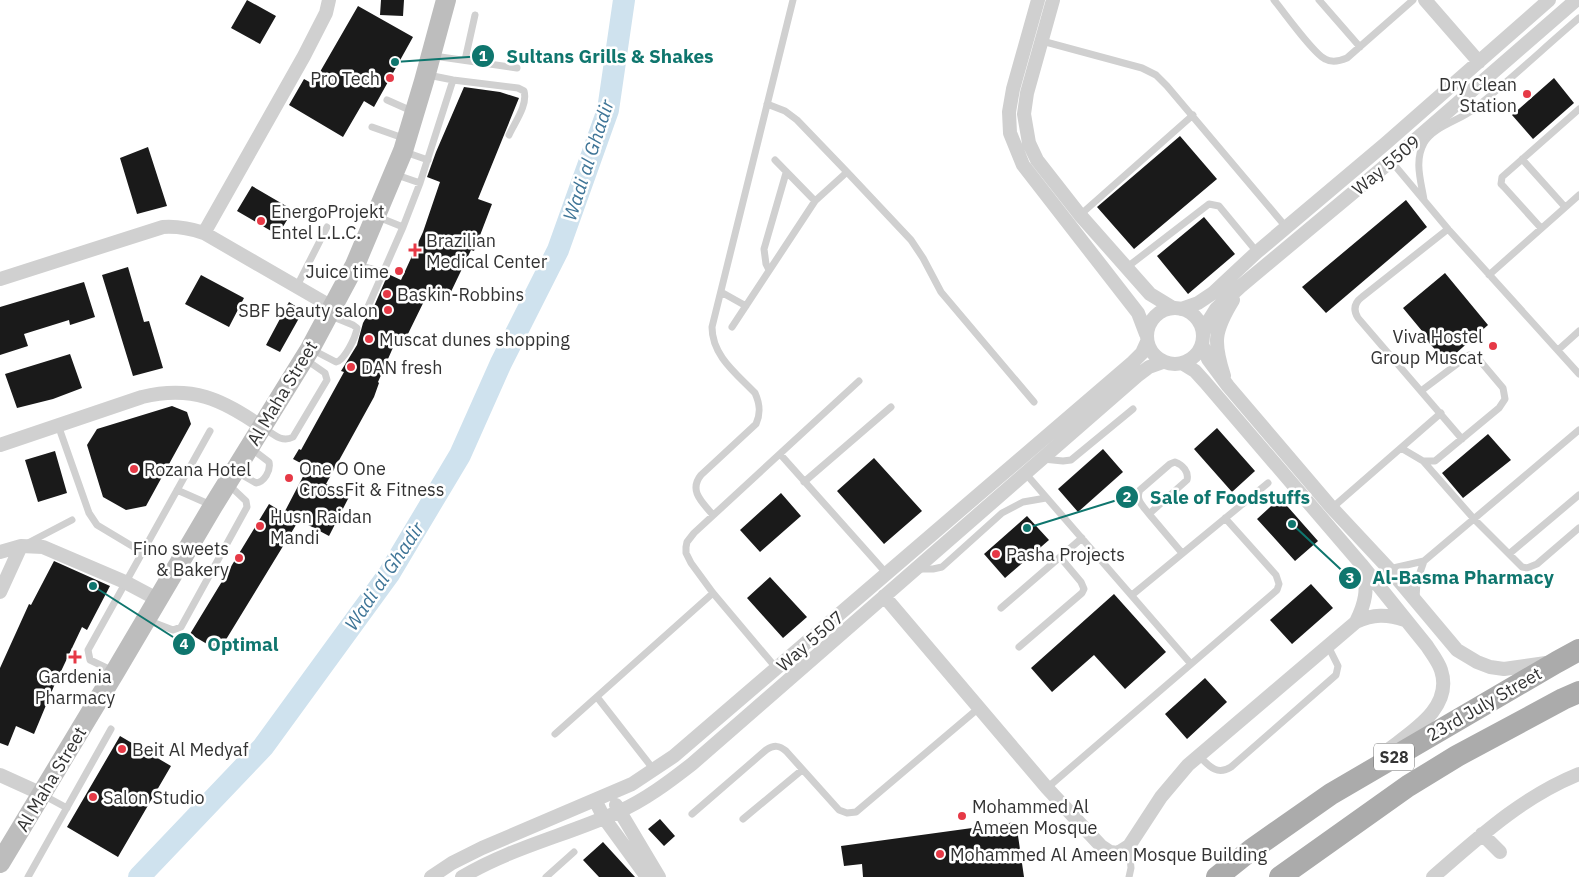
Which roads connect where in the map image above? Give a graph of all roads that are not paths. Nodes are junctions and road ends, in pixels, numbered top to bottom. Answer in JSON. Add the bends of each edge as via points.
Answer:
{"nodes":[{"id":1,"x":329,"y":0,"type":"edge"},
{"id":2,"x":446,"y":0,"type":"edge"},
{"id":3,"x":793,"y":0,"type":"edge"},
{"id":4,"x":1038,"y":0,"type":"edge"},
{"id":5,"x":1053,"y":0,"type":"edge"},
{"id":6,"x":1274,"y":0,"type":"edge"},
{"id":7,"x":1319,"y":0,"type":"edge"},
{"id":8,"x":1413,"y":0,"type":"edge"},
{"id":9,"x":1425,"y":0,"type":"edge"},
{"id":10,"x":1549,"y":0,"type":"edge"},
{"id":11,"x":1576,"y":0,"type":"edge"},
{"id":12,"x":475,"y":15,"type":"dead end"},
{"id":13,"x":1579,"y":18,"type":"edge"},
{"id":14,"x":1042,"y":41,"type":"junction"},
{"id":15,"x":1360,"y":47,"type":"junction"},
{"id":16,"x":465,"y":60,"type":"junction"},
{"id":17,"x":1478,"y":62,"type":"junction"},
{"id":18,"x":428,"y":65,"type":"junction"},
{"id":19,"x":517,"y":68,"type":"dead end"},
{"id":20,"x":453,"y":80,"type":"junction"},
{"id":21,"x":387,"y":100,"type":"dead end"},
{"id":22,"x":767,"y":104,"type":"junction"},
{"id":23,"x":1579,"y":109,"type":"edge"},
{"id":24,"x":414,"y":112,"type":"junction"},
{"id":25,"x":1193,"y":115,"type":"junction"},
{"id":26,"x":1439,"y":124,"type":"junction"},
{"id":27,"x":372,"y":127,"type":"dead end"},
{"id":28,"x":509,"y":134,"type":"dead end"},
{"id":29,"x":404,"y":145,"type":"junction"},
{"id":30,"x":1522,"y":159,"type":"junction"},
{"id":31,"x":428,"y":160,"type":"junction"},
{"id":32,"x":775,"y":160,"type":"dead end"},
{"id":33,"x":1391,"y":162,"type":"junction"},
{"id":34,"x":847,"y":172,"type":"junction"},
{"id":35,"x":786,"y":173,"type":"junction"},
{"id":36,"x":394,"y":174,"type":"junction"},
{"id":37,"x":420,"y":183,"type":"junction"},
{"id":38,"x":1579,"y":195,"type":"edge"},
{"id":39,"x":1424,"y":200,"type":"junction"},
{"id":40,"x":815,"y":201,"type":"junction"},
{"id":41,"x":1565,"y":208,"type":"junction"},
{"id":42,"x":1080,"y":215,"type":"junction"},
{"id":43,"x":376,"y":217,"type":"junction"},
{"id":44,"x":327,"y":227,"type":"dead end"},
{"id":45,"x":403,"y":227,"type":"junction"},
{"id":46,"x":1286,"y":227,"type":"junction"},
{"id":47,"x":1541,"y":228,"type":"junction"},
{"id":48,"x":1448,"y":229,"type":"junction"},
{"id":49,"x":204,"y":234,"type":"junction"},
{"id":50,"x":1257,"y":252,"type":"junction"},
{"id":51,"x":355,"y":265,"type":"junction"},
{"id":52,"x":1126,"y":268,"type":"junction"},
{"id":53,"x":769,"y":270,"type":"junction"},
{"id":54,"x":383,"y":272,"type":"junction"},
{"id":55,"x":1489,"y":275,"type":"junction"},
{"id":56,"x":0,"y":280,"type":"edge"},
{"id":57,"x":297,"y":286,"type":"junction"},
{"id":58,"x":1241,"y":286,"type":"junction"},
{"id":59,"x":721,"y":292,"type":"junction"},
{"id":60,"x":746,"y":306,"type":"junction"},
{"id":61,"x":1177,"y":308,"type":"junction"},
{"id":62,"x":367,"y":309,"type":"dead end"},
{"id":63,"x":330,"y":311,"type":"junction"},
{"id":64,"x":732,"y":327,"type":"dead end"},
{"id":65,"x":1579,"y":331,"type":"edge"},
{"id":66,"x":1147,"y":338,"type":"junction"},
{"id":67,"x":1202,"y":339,"type":"junction"},
{"id":68,"x":1558,"y":350,"type":"junction"},
{"id":69,"x":307,"y":354,"type":"junction"},
{"id":70,"x":1163,"y":362,"type":"junction"},
{"id":71,"x":1182,"y":363,"type":"junction"},
{"id":72,"x":1579,"y":374,"type":"edge"},
{"id":73,"x":859,"y":381,"type":"dead end"},
{"id":74,"x":1228,"y":386,"type":"junction"},
{"id":75,"x":1421,"y":391,"type":"junction"},
{"id":76,"x":1034,"y":402,"type":"dead end"},
{"id":77,"x":891,"y":406,"type":"dead end"},
{"id":78,"x":1133,"y":409,"type":"dead end"},
{"id":79,"x":1441,"y":413,"type":"junction"},
{"id":80,"x":58,"y":425,"type":"junction"},
{"id":81,"x":262,"y":427,"type":"junction"},
{"id":82,"x":1579,"y":430,"type":"edge"},
{"id":83,"x":210,"y":431,"type":"dead end"},
{"id":84,"x":1462,"y":439,"type":"junction"},
{"id":85,"x":0,"y":445,"type":"edge"},
{"id":86,"x":250,"y":447,"type":"junction"},
{"id":87,"x":1401,"y":448,"type":"junction"},
{"id":88,"x":780,"y":454,"type":"junction"},
{"id":89,"x":1043,"y":458,"type":"junction"},
{"id":90,"x":1423,"y":461,"type":"junction"},
{"id":91,"x":1026,"y":474,"type":"junction"},
{"id":92,"x":231,"y":477,"type":"junction"},
{"id":93,"x":804,"y":482,"type":"junction"},
{"id":94,"x":1268,"y":483,"type":"dead end"},
{"id":95,"x":177,"y":490,"type":"junction"},
{"id":96,"x":1579,"y":495,"type":"edge"},
{"id":97,"x":1046,"y":498,"type":"junction"},
{"id":98,"x":213,"y":506,"type":"junction"},
{"id":99,"x":1332,"y":508,"type":"junction"},
{"id":100,"x":1149,"y":514,"type":"junction"},
{"id":101,"x":713,"y":515,"type":"junction"},
{"id":102,"x":1226,"y":518,"type":"junction"},
{"id":103,"x":1474,"y":519,"type":"junction"},
{"id":104,"x":72,"y":520,"type":"dead end"},
{"id":105,"x":1579,"y":528,"type":"edge"},
{"id":106,"x":1082,"y":538,"type":"junction"},
{"id":107,"x":22,"y":546,"type":"junction"},
{"id":108,"x":0,"y":552,"type":"edge"},
{"id":109,"x":142,"y":552,"type":"junction"},
{"id":110,"x":1182,"y":553,"type":"junction"},
{"id":111,"x":1509,"y":554,"type":"junction"},
{"id":112,"x":1060,"y":557,"type":"junction"},
{"id":113,"x":1424,"y":561,"type":"junction"},
{"id":114,"x":1361,"y":564,"type":"junction"},
{"id":115,"x":914,"y":569,"type":"junction"},
{"id":116,"x":1389,"y":569,"type":"junction"},
{"id":117,"x":887,"y":574,"type":"junction"},
{"id":118,"x":125,"y":582,"type":"junction"},
{"id":119,"x":0,"y":592,"type":"edge"},
{"id":120,"x":713,"y":593,"type":"junction"},
{"id":121,"x":1132,"y":595,"type":"junction"},
{"id":122,"x":884,"y":596,"type":"junction"},
{"id":123,"x":157,"y":599,"type":"junction"},
{"id":124,"x":1416,"y":602,"type":"junction"},
{"id":125,"x":1001,"y":608,"type":"dead end"},
{"id":126,"x":146,"y":619,"type":"junction"},
{"id":127,"x":1405,"y":620,"type":"junction"},
{"id":128,"x":1356,"y":622,"type":"junction"},
{"id":129,"x":1328,"y":646,"type":"junction"},
{"id":130,"x":1019,"y":647,"type":"dead end"},
{"id":131,"x":1579,"y":650,"type":"edge"},
{"id":132,"x":1557,"y":662,"type":"junction"},
{"id":133,"x":1191,"y":664,"type":"junction"},
{"id":134,"x":778,"y":669,"type":"junction"},
{"id":135,"x":116,"y":672,"type":"junction"},
{"id":136,"x":1574,"y":693,"type":"edge"},
{"id":137,"x":597,"y":697,"type":"junction"},
{"id":138,"x":980,"y":707,"type":"junction"},
{"id":139,"x":111,"y":729,"type":"dead end"},
{"id":140,"x":555,"y":734,"type":"dead end"},
{"id":141,"x":1199,"y":756,"type":"junction"},
{"id":142,"x":654,"y":770,"type":"junction"},
{"id":143,"x":802,"y":770,"type":"junction"},
{"id":144,"x":1579,"y":774,"type":"edge"},
{"id":145,"x":0,"y":775,"type":"edge"},
{"id":146,"x":1048,"y":788,"type":"junction"},
{"id":147,"x":611,"y":793,"type":"junction"},
{"id":148,"x":42,"y":794,"type":"junction"},
{"id":149,"x":1331,"y":794,"type":"junction"},
{"id":150,"x":595,"y":800,"type":"junction"},
{"id":151,"x":67,"y":808,"type":"junction"},
{"id":152,"x":619,"y":812,"type":"junction"},
{"id":153,"x":692,"y":814,"type":"dead end"},
{"id":154,"x":604,"y":818,"type":"junction"},
{"id":155,"x":743,"y":819,"type":"dead end"},
{"id":156,"x":1482,"y":834,"type":"junction"},
{"id":157,"x":1129,"y":846,"type":"junction"},
{"id":158,"x":574,"y":852,"type":"dead end"},
{"id":159,"x":1500,"y":852,"type":"dead end"},
{"id":160,"x":0,"y":862,"type":"edge"},
{"id":161,"x":1287,"y":873,"type":"edge"},
{"id":162,"x":28,"y":877,"type":"edge"},
{"id":163,"x":431,"y":877,"type":"edge"},
{"id":164,"x":462,"y":877,"type":"edge"},
{"id":165,"x":546,"y":877,"type":"edge"},
{"id":166,"x":647,"y":877,"type":"edge"},
{"id":167,"x":659,"y":877,"type":"edge"},
{"id":168,"x":1129,"y":877,"type":"edge"},
{"id":169,"x":1217,"y":877,"type":"edge"},
{"id":170,"x":1433,"y":877,"type":"edge"}],
"edges":[{"from":1,"to":49,"type":"street","via":[[326,13],[304,56]]},
{"from":2,"to":18,"type":"street","name":"Al Maha Street"},
{"from":3,"to":22,"type":"lane"},
{"from":4,"to":66,"type":"street","via":[[1013,89],[1010,133],[1023,165],[1138,313]]},
{"from":5,"to":14,"type":"street"},
{"from":6,"to":15,"type":"lane","via":[[1324,58],[1342,60]]},
{"from":7,"to":15,"type":"lane"},
{"from":8,"to":15,"type":"lane"},
{"from":9,"to":17,"type":"street"},
{"from":10,"to":17,"type":"street","name":"Way 5509"},
{"from":11,"to":26,"type":"street","name":"Way 5509"},
{"from":12,"to":16,"type":"lane"},
{"from":13,"to":26,"type":"lane","via":[[1474,108],[1455,121]]},
{"from":14,"to":25,"type":"lane","via":[[1149,71],[1162,80]]},
{"from":14,"to":42,"type":"street","via":[[1026,94],[1024,114],[1028,143],[1037,160]]},
{"from":16,"to":18,"type":"lane"},
{"from":16,"to":19,"type":"lane"},
{"from":17,"to":46,"type":"street","name":"Way 5509"},
{"from":18,"to":20,"type":"lane"},
{"from":18,"to":24,"type":"street","name":"Al Maha Street"},
{"from":20,"to":28,"type":"lane","via":[[524,91],[524,102]]},
{"from":20,"to":31,"type":"lane"},
{"from":21,"to":24,"type":"lane"},
{"from":22,"to":34,"type":"lane","via":[[791,115]]},
{"from":22,"to":59,"type":"lane"},
{"from":23,"to":30,"type":"lane"},
{"from":24,"to":29,"type":"street","name":"Al Maha Street"},
{"from":25,"to":42,"type":"lane"},
{"from":25,"to":46,"type":"lane"},
{"from":26,"to":33,"type":"street","name":"Way 5509"},
{"from":26,"to":39,"type":"lane","via":[[1424,143],[1420,154],[1418,165]]},
{"from":27,"to":29,"type":"lane"},
{"from":29,"to":31,"type":"lane"},
{"from":29,"to":36,"type":"street","name":"Al Maha Street"},
{"from":30,"to":41,"type":"lane"},
{"from":30,"to":47,"type":"lane","via":[[1502,177],[1501,184]]},
{"from":31,"to":37,"type":"lane"},
{"from":32,"to":35,"type":"lane"},
{"from":33,"to":39,"type":"lane"},
{"from":33,"to":58,"type":"street","name":"Way 5509"},
{"from":34,"to":40,"type":"lane"},
{"from":34,"to":76,"type":"lane","via":[[911,240],[941,292]]},
{"from":35,"to":40,"type":"lane"},
{"from":35,"to":53,"type":"lane","via":[[764,249]]},
{"from":36,"to":37,"type":"lane"},
{"from":36,"to":43,"type":"street","name":"Al Maha Street"},
{"from":37,"to":45,"type":"lane"},
{"from":38,"to":41,"type":"lane"},
{"from":39,"to":48,"type":"lane"},
{"from":40,"to":53,"type":"lane"},
{"from":41,"to":47,"type":"lane"},
{"from":42,"to":52,"type":"street"},
{"from":43,"to":45,"type":"lane"},
{"from":43,"to":51,"type":"street","name":"Al Maha Street"},
{"from":44,"to":57,"type":"lane"},
{"from":45,"to":54,"type":"lane"},
{"from":46,"to":50,"type":"street","name":"Way 5509"},
{"from":47,"to":55,"type":"lane"},
{"from":48,"to":55,"type":"lane"},
{"from":48,"to":75,"type":"lane","via":[[1357,301],[1355,307],[1358,318]]},
{"from":49,"to":56,"type":"street","via":[[184,227],[163,227]]},
{"from":49,"to":57,"type":"street"},
{"from":50,"to":52,"type":"lane","via":[[1223,209],[1209,204]]},
{"from":50,"to":61,"type":"street","name":"Way 5509","via":[[1206,298],[1190,307]]},
{"from":51,"to":54,"type":"lane"},
{"from":51,"to":63,"type":"street","name":"Al Maha Street"},
{"from":52,"to":61,"type":"street","via":[[1150,294]]},
{"from":53,"to":60,"type":"lane"},
{"from":54,"to":62,"type":"lane"},
{"from":55,"to":68,"type":"lane"},
{"from":57,"to":63,"type":"street"},
{"from":58,"to":67,"type":"street","name":"Way 5509","via":[[1216,309]]},
{"from":58,"to":74,"type":"street","via":[[1218,327],[1216,340]]},
{"from":59,"to":60,"type":"lane"},
{"from":59,"to":101,"type":"lane","via":[[712,327],[713,341],[720,356],[755,393],[760,413],[756,424],[696,482],[697,494]]},
{"from":60,"to":64,"type":"lane"},
{"from":61,"to":66,"type":"street","via":[[1158,313],[1152,319]]},
{"from":61,"to":67,"type":"street","via":[[1190,312],[1196,318],[1201,326]]},
{"from":63,"to":69,"type":"street","name":"Al Maha Street"},
{"from":63,"to":69,"type":"lane","via":[[356,328],[343,359],[336,362]]},
{"from":65,"to":68,"type":"lane"},
{"from":66,"to":70,"type":"street","via":[[1150,350]]},
{"from":66,"to":117,"type":"street","name":"Way 5507","via":[[1142,353],[1134,362]]},
{"from":67,"to":71,"type":"street","via":[[1198,352]]},
{"from":67,"to":74,"type":"street","via":[[1208,360]]},
{"from":68,"to":72,"type":"lane"},
{"from":69,"to":81,"type":"street","name":"Al Maha Street"},
{"from":69,"to":81,"type":"lane","via":[[325,373],[327,380],[295,433],[285,440]]},
{"from":70,"to":71,"type":"street"},
{"from":70,"to":89,"type":"street","name":"Way 5507","via":[[1143,371]]},
{"from":71,"to":114,"type":"street","via":[[1200,376]]},
{"from":73,"to":88,"type":"lane"},
{"from":74,"to":99,"type":"street"},
{"from":75,"to":79,"type":"lane"},
{"from":75,"to":84,"type":"lane","via":[[1469,355],[1476,356],[1503,388],[1506,399]]},
{"from":77,"to":93,"type":"lane"},
{"from":78,"to":89,"type":"lane","via":[[1072,460]]},
{"from":79,"to":84,"type":"lane"},
{"from":79,"to":87,"type":"lane"},
{"from":80,"to":81,"type":"street","via":[[142,397],[179,392],[198,394],[228,405]]},
{"from":80,"to":85,"type":"street"},
{"from":80,"to":109,"type":"lane","via":[[89,513],[97,525]]},
{"from":81,"to":86,"type":"street","name":"Al Maha Street"},
{"from":82,"to":103,"type":"lane"},
{"from":83,"to":95,"type":"lane"},
{"from":84,"to":90,"type":"lane","via":[[1435,461]]},
{"from":86,"to":92,"type":"street","name":"Al Maha Street"},
{"from":86,"to":92,"type":"lane","via":[[269,462],[270,468],[263,480],[256,483]]},
{"from":87,"to":90,"type":"lane"},
{"from":87,"to":99,"type":"lane"},
{"from":88,"to":93,"type":"lane"},
{"from":88,"to":101,"type":"lane"},
{"from":89,"to":91,"type":"street","name":"Way 5507"},
{"from":90,"to":103,"type":"lane"},
{"from":91,"to":97,"type":"lane"},
{"from":91,"to":115,"type":"street","name":"Way 5507"},
{"from":92,"to":98,"type":"street","name":"Al Maha Street"},
{"from":92,"to":126,"type":"lane","via":[[247,507],[181,628],[173,630]]},
{"from":93,"to":117,"type":"lane"},
{"from":94,"to":102,"type":"lane"},
{"from":95,"to":98,"type":"lane"},
{"from":95,"to":109,"type":"lane"},
{"from":96,"to":111,"type":"lane"},
{"from":97,"to":106,"type":"lane"},
{"from":97,"to":115,"type":"lane","via":[[1023,502],[1002,513],[942,567]]},
{"from":98,"to":123,"type":"street","name":"Al Maha Street"},
{"from":99,"to":116,"type":"street"},
{"from":100,"to":100,"type":"lane","via":[[1138,499],[1140,490],[1170,464],[1178,463],[1187,474],[1187,480]]},
{"from":100,"to":110,"type":"lane"},
{"from":101,"to":120,"type":"lane","via":[[690,537],[686,547],[688,559]]},
{"from":102,"to":110,"type":"lane"},
{"from":102,"to":133,"type":"lane","via":[[1276,575],[1278,587]]},
{"from":103,"to":111,"type":"lane"},
{"from":103,"to":113,"type":"lane"},
{"from":104,"to":107,"type":"lane"},
{"from":105,"to":111,"type":"lane","via":[[1533,567],[1522,567]]},
{"from":106,"to":112,"type":"lane"},
{"from":106,"to":121,"type":"lane"},
{"from":107,"to":108,"type":"street"},
{"from":107,"to":118,"type":"street","via":[[43,547]]},
{"from":107,"to":119,"type":"street"},
{"from":109,"to":118,"type":"lane"},
{"from":110,"to":121,"type":"lane"},
{"from":112,"to":125,"type":"lane"},
{"from":112,"to":130,"type":"lane","via":[[1084,589]]},
{"from":113,"to":116,"type":"lane"},
{"from":113,"to":124,"type":"lane","via":[[1417,581]]},
{"from":114,"to":127,"type":"street"},
{"from":114,"to":128,"type":"street","via":[[1366,593]]},
{"from":115,"to":122,"type":"street","name":"Way 5507"},
{"from":116,"to":124,"type":"street"},
{"from":117,"to":134,"type":"street","name":"Way 5507"},
{"from":118,"to":123,"type":"street"},
{"from":118,"to":135,"type":"lane","via":[[88,650],[90,660]]},
{"from":120,"to":134,"type":"lane"},
{"from":120,"to":137,"type":"lane"},
{"from":121,"to":133,"type":"lane"},
{"from":122,"to":138,"type":"street"},
{"from":122,"to":152,"type":"street","name":"Way 5507","via":[[692,764],[645,798]]},
{"from":123,"to":126,"type":"street","name":"Al Maha Street"},
{"from":124,"to":132,"type":"street","via":[[1457,650],[1477,662],[1504,669]]},
{"from":126,"to":135,"type":"street","name":"Al Maha Street"},
{"from":127,"to":128,"type":"street","via":[[1380,615]]},
{"from":127,"to":149,"type":"street","via":[[1427,646],[1441,670],[1442,695],[1437,708]]},
{"from":128,"to":129,"type":"street"},
{"from":129,"to":141,"type":"street"},
{"from":129,"to":141,"type":"lane","via":[[1338,666],[1336,675],[1231,767],[1214,770]]},
{"from":131,"to":132,"type":"main road","name":"23rd July Street","number":"S28"},
{"from":132,"to":149,"type":"main road","name":"23rd July Street","number":"S28"},
{"from":133,"to":146,"type":"lane"},
{"from":134,"to":142,"type":"street","name":"Way 5507"},
{"from":135,"to":148,"type":"street","name":"Al Maha Street"},
{"from":136,"to":161,"type":"main road","name":"23rd July Street","number":"S28","via":[[1408,786]]},
{"from":137,"to":140,"type":"lane"},
{"from":137,"to":142,"type":"lane"},
{"from":138,"to":143,"type":"lane","via":[[856,812],[838,810]]},
{"from":138,"to":146,"type":"street"},
{"from":139,"to":151,"type":"lane"},
{"from":141,"to":157,"type":"street","via":[[1169,786]]},
{"from":142,"to":147,"type":"street","name":"Way 5507"},
{"from":143,"to":153,"type":"lane","via":[[782,748],[771,747]]},
{"from":143,"to":155,"type":"lane"},
{"from":144,"to":156,"type":"street","via":[[1528,800]]},
{"from":145,"to":148,"type":"street"},
{"from":146,"to":157,"type":"street","via":[[1105,850],[1118,853]]},
{"from":147,"to":150,"type":"street","name":"Way 5507"},
{"from":147,"to":152,"type":"street"},
{"from":148,"to":151,"type":"lane"},
{"from":148,"to":160,"type":"street","name":"Al Maha Street"},
{"from":149,"to":169,"type":"main road","name":"23rd July Street","number":"S28"},
{"from":150,"to":154,"type":"street"},
{"from":150,"to":163,"type":"street","name":"Way 5507","via":[[482,848]]},
{"from":151,"to":162,"type":"lane"},
{"from":152,"to":154,"type":"street","name":"Way 5507"},
{"from":152,"to":167,"type":"street"},
{"from":154,"to":164,"type":"street","name":"Way 5507"},
{"from":154,"to":166,"type":"street"},
{"from":156,"to":159,"type":"street"},
{"from":156,"to":170,"type":"street"},
{"from":157,"to":168,"type":"lane"},
{"from":158,"to":165,"type":"lane"}]}
